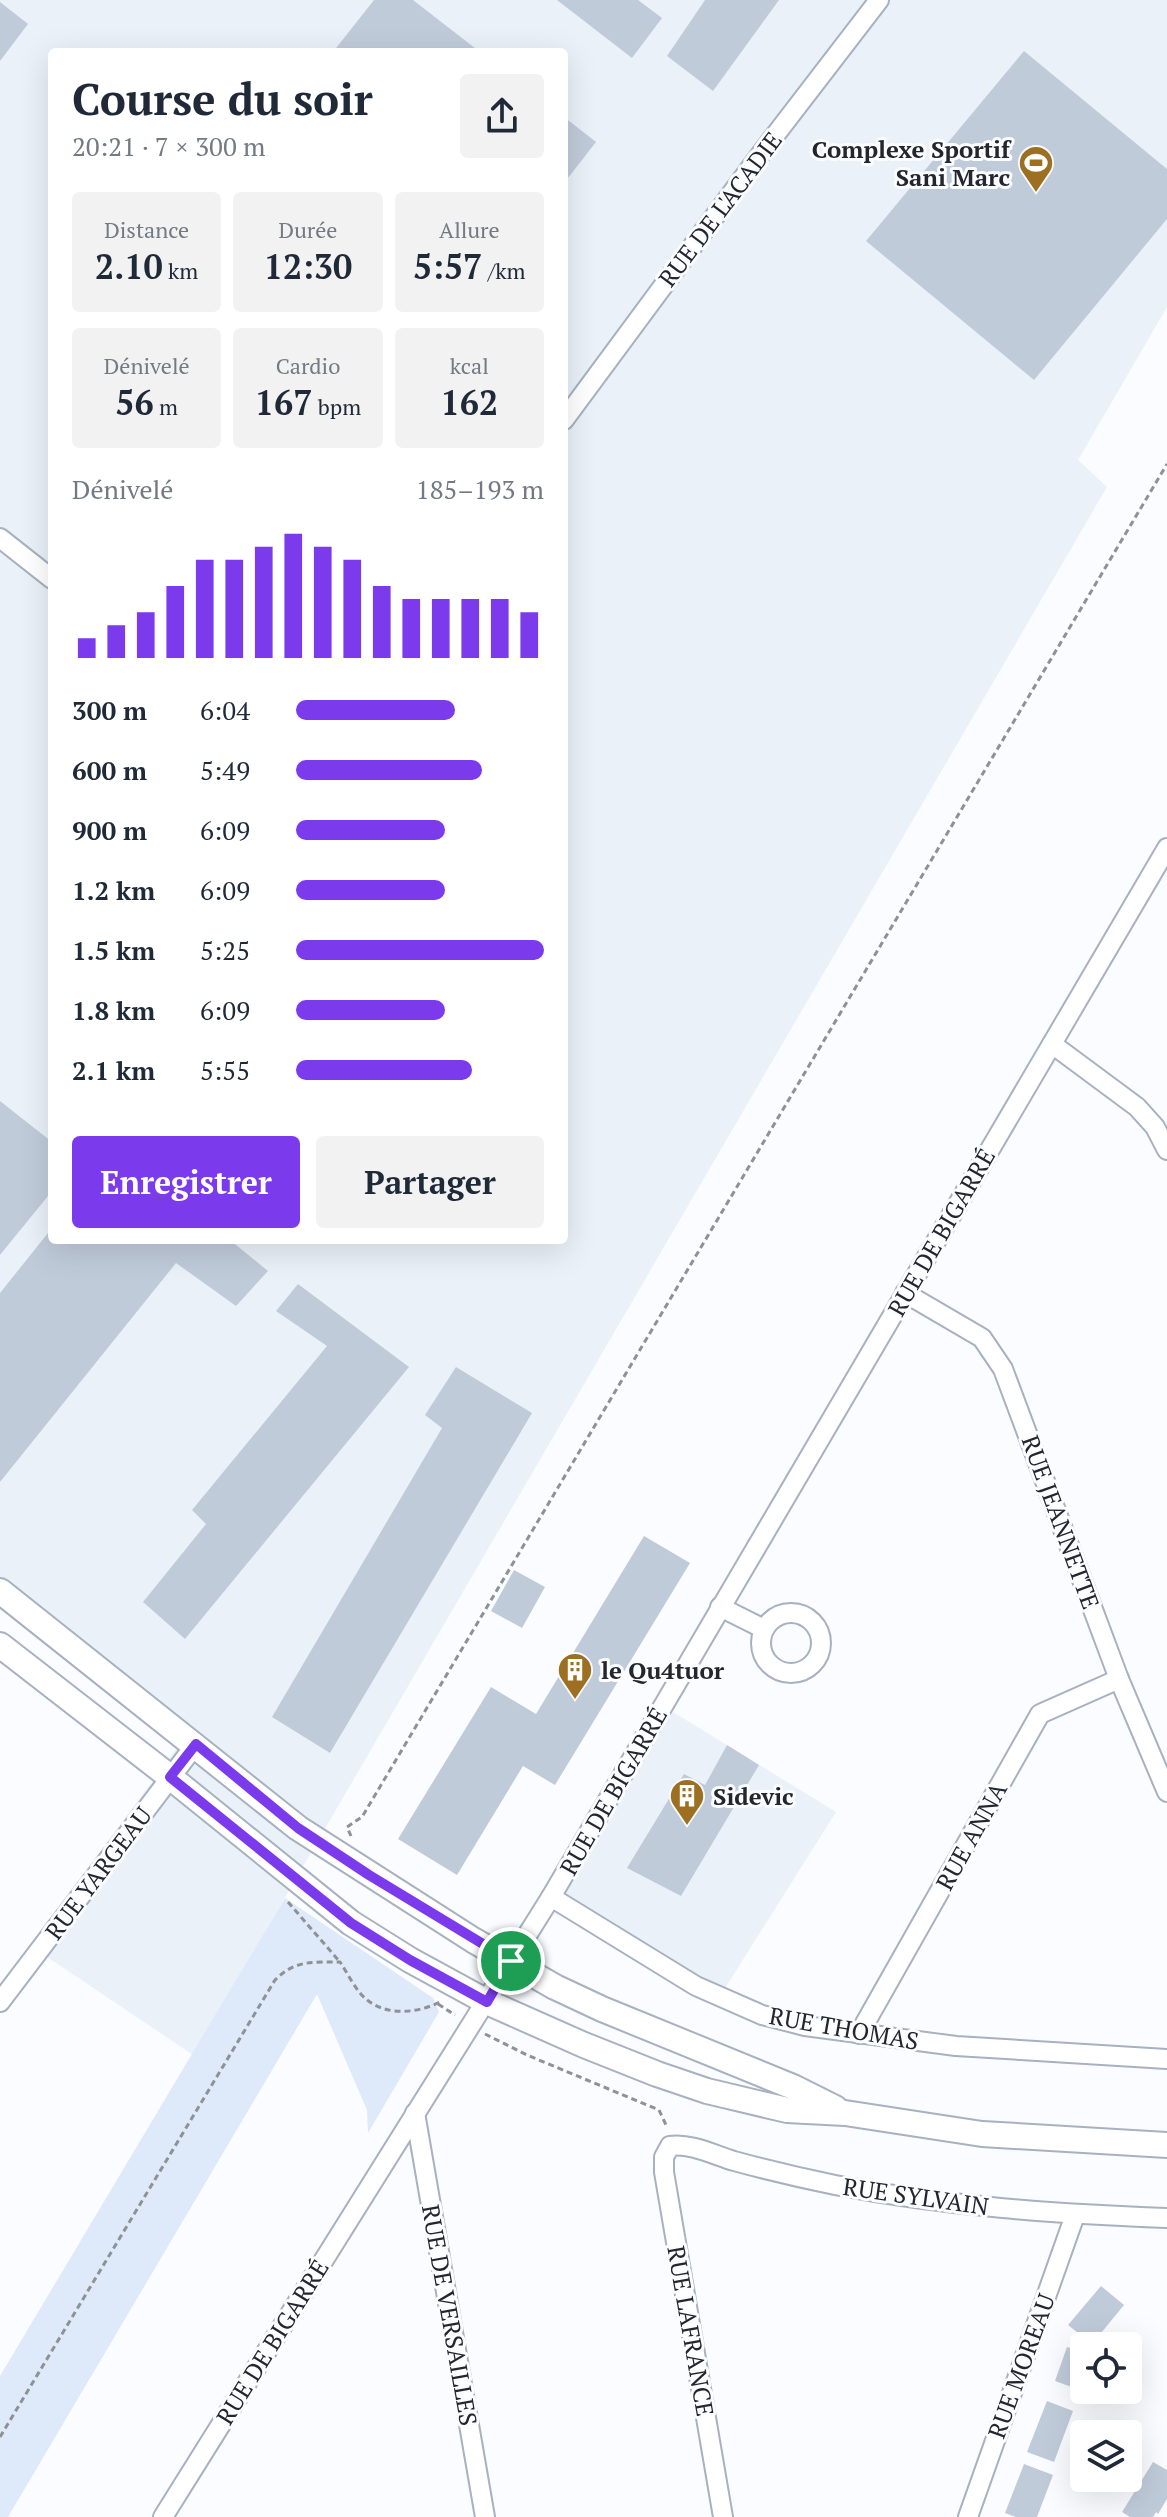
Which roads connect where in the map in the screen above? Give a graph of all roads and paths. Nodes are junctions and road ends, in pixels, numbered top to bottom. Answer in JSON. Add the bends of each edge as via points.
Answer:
{"nodes":[{"id":1,"x":879,"y":0,"type":"edge"},
{"id":2,"x":568,"y":415,"type":"edge"},
{"id":3,"x":1167,"y":464,"type":"edge"},
{"id":4,"x":0,"y":538,"type":"edge"},
{"id":5,"x":48,"y":576,"type":"edge"},
{"id":6,"x":1167,"y":848,"type":"edge"},
{"id":7,"x":1052,"y":1044,"type":"junction"},
{"id":8,"x":1167,"y":1150,"type":"edge"},
{"id":9,"x":905,"y":1293,"type":"junction"},
{"id":10,"x":0,"y":1591,"type":"edge"},
{"id":11,"x":720,"y":1607,"type":"junction"},
{"id":12,"x":764,"y":1629,"type":"dead end"},
{"id":13,"x":0,"y":1645,"type":"edge"},
{"id":14,"x":1119,"y":1679,"type":"junction"},
{"id":15,"x":196,"y":1744,"type":"junction"},
{"id":16,"x":170,"y":1777,"type":"junction"},
{"id":17,"x":1167,"y":1792,"type":"edge"},
{"id":18,"x":362,"y":1817,"type":"dead end"},
{"id":19,"x":277,"y":1865,"type":"junction"},
{"id":20,"x":551,"y":1897,"type":"junction"},
{"id":21,"x":511,"y":1961,"type":"junction"},
{"id":22,"x":340,"y":1962,"type":"dead end"},
{"id":23,"x":275,"y":1980,"type":"dead end"},
{"id":24,"x":0,"y":2002,"type":"edge"},
{"id":25,"x":487,"y":2002,"type":"junction"},
{"id":26,"x":438,"y":2004,"type":"dead end"},
{"id":27,"x":471,"y":2027,"type":"junction"},
{"id":28,"x":859,"y":2034,"type":"junction"},
{"id":29,"x":1167,"y":2059,"type":"edge"},
{"id":30,"x":415,"y":2113,"type":"junction"},
{"id":31,"x":845,"y":2113,"type":"junction"},
{"id":32,"x":1167,"y":2145,"type":"edge"},
{"id":33,"x":670,"y":2146,"type":"junction"},
{"id":34,"x":1075,"y":2215,"type":"junction"},
{"id":35,"x":1167,"y":2218,"type":"edge"},
{"id":36,"x":0,"y":2437,"type":"edge"},
{"id":37,"x":163,"y":2517,"type":"edge"},
{"id":38,"x":485,"y":2517,"type":"edge"},
{"id":39,"x":723,"y":2517,"type":"edge"},
{"id":40,"x":968,"y":2517,"type":"edge"}],
"edges":[{"from":1,"to":2,"type":"street","name":"RUE DE L'ACADIE"},
{"from":3,"to":18,"type":"path"},
{"from":4,"to":5,"type":"street"},
{"from":6,"to":7,"type":"street","name":"RUE DE BIGARRÉ"},
{"from":7,"to":8,"type":"street","via":[[1137,1107]]},
{"from":7,"to":9,"type":"street","name":"RUE DE BIGARRÉ"},
{"from":9,"to":11,"type":"street","name":"RUE DE BIGARRÉ"},
{"from":9,"to":14,"type":"street","name":"RUE JEANNETTE","via":[[982,1338],[1003,1369]]},
{"from":10,"to":15,"type":"main road"},
{"from":11,"to":12,"type":"street"},
{"from":11,"to":20,"type":"street","name":"RUE DE BIGARRÉ"},
{"from":13,"to":16,"type":"main road"},
{"from":14,"to":17,"type":"street","name":"RUE JEANNETTE"},
{"from":14,"to":28,"type":"street","name":"RUE ANNA","via":[[1040,1714]]},
{"from":15,"to":16,"type":"street","name":"RUE YARGEAU"},
{"from":15,"to":21,"type":"main road","via":[[298,1828]]},
{"from":16,"to":19,"type":"main road"},
{"from":16,"to":24,"type":"street","name":"RUE YARGEAU"},
{"from":19,"to":22,"type":"path","via":[[282,1895]]},
{"from":19,"to":25,"type":"main road","via":[[351,1923]]},
{"from":20,"to":21,"type":"street","name":"RUE DE BIGARRÉ"},
{"from":20,"to":28,"type":"street","name":"RUE THOMAS","via":[[696,1986],[762,2015]]},
{"from":21,"to":25,"type":"street","name":"RUE DE BIGARRÉ"},
{"from":21,"to":31,"type":"main road","via":[[602,2009]]},
{"from":23,"to":36,"type":"path"},
{"from":25,"to":27,"type":"street","name":"RUE DE BIGARRÉ"},
{"from":25,"to":31,"type":"main road","via":[[707,2091],[787,2110]]},
{"from":26,"to":27,"type":"path"},
{"from":27,"to":30,"type":"street","name":"RUE DE BIGARRÉ"},
{"from":27,"to":33,"type":"path","via":[[659,2110]]},
{"from":28,"to":29,"type":"street","name":"RUE THOMAS","via":[[956,2046]]},
{"from":30,"to":37,"type":"street","name":"RUE DE BIGARRÉ"},
{"from":30,"to":38,"type":"street","name":"RUE DE VERSAILLES"},
{"from":31,"to":32,"type":"main road","via":[[982,2134]]},
{"from":33,"to":34,"type":"street","name":"RUE SYLVAIN","via":[[847,2187]]},
{"from":33,"to":39,"type":"street","name":"RUE LAFRANCE","via":[[664,2172]]},
{"from":34,"to":35,"type":"street","name":"RUE SYLVAIN"},
{"from":34,"to":40,"type":"street","name":"RUE MOREAU"}]}
